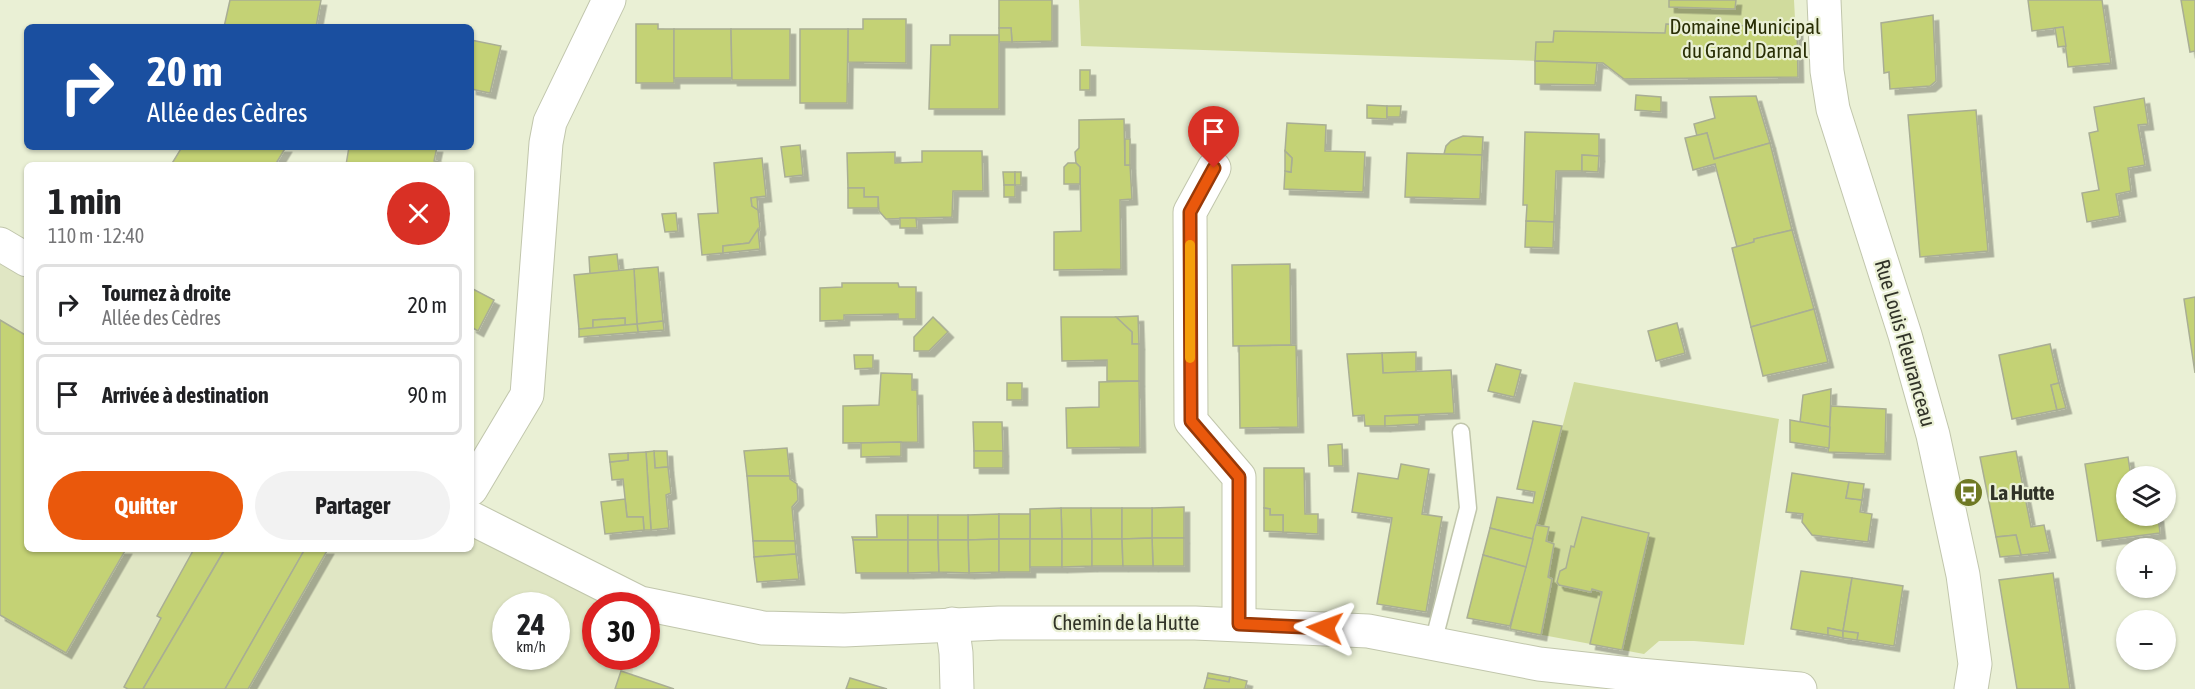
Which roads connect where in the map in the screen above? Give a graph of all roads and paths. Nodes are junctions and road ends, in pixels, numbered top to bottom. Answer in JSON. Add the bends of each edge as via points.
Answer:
{"nodes":[{"id":1,"x":609,"y":0,"type":"edge"},
{"id":2,"x":1824,"y":0,"type":"edge"},
{"id":3,"x":1214,"y":168,"type":"dead end"},
{"id":4,"x":0,"y":244,"type":"edge"},
{"id":5,"x":24,"y":258,"type":"edge"},
{"id":6,"x":1461,"y":432,"type":"dead end"},
{"id":7,"x":474,"y":484,"type":"edge"},
{"id":8,"x":474,"y":520,"type":"edge"},
{"id":9,"x":952,"y":624,"type":"junction"},
{"id":10,"x":1239,"y":624,"type":"junction"},
{"id":11,"x":1433,"y":644,"type":"junction"},
{"id":12,"x":957,"y":689,"type":"edge"},
{"id":13,"x":1800,"y":689,"type":"edge"},
{"id":14,"x":1971,"y":689,"type":"edge"}],
"edges":[{"from":1,"to":7,"type":"street","via":[[550,122],[527,395]]},
{"from":2,"to":14,"type":"street","name":"Rue Louis Fleuranceau","via":[[1833,109],[1911,356],[1961,564],[1975,664]]},
{"from":3,"to":10,"type":"street","via":[[1190,212],[1191,421],[1239,477]]},
{"from":4,"to":5,"type":"street"},
{"from":6,"to":11,"type":"lane","via":[[1468,508]]},
{"from":8,"to":9,"type":"street","name":"Chemin de la Hutte","via":[[640,603],[662,608],[763,628],[844,630]]},
{"from":9,"to":10,"type":"street","name":"Chemin de la Hutte"},
{"from":9,"to":12,"type":"street"},
{"from":10,"to":11,"type":"street","name":"Chemin de la Hutte","via":[[1368,631]]},
{"from":11,"to":13,"type":"street","name":"Chemin de la Hutte","via":[[1539,664]]}]}
